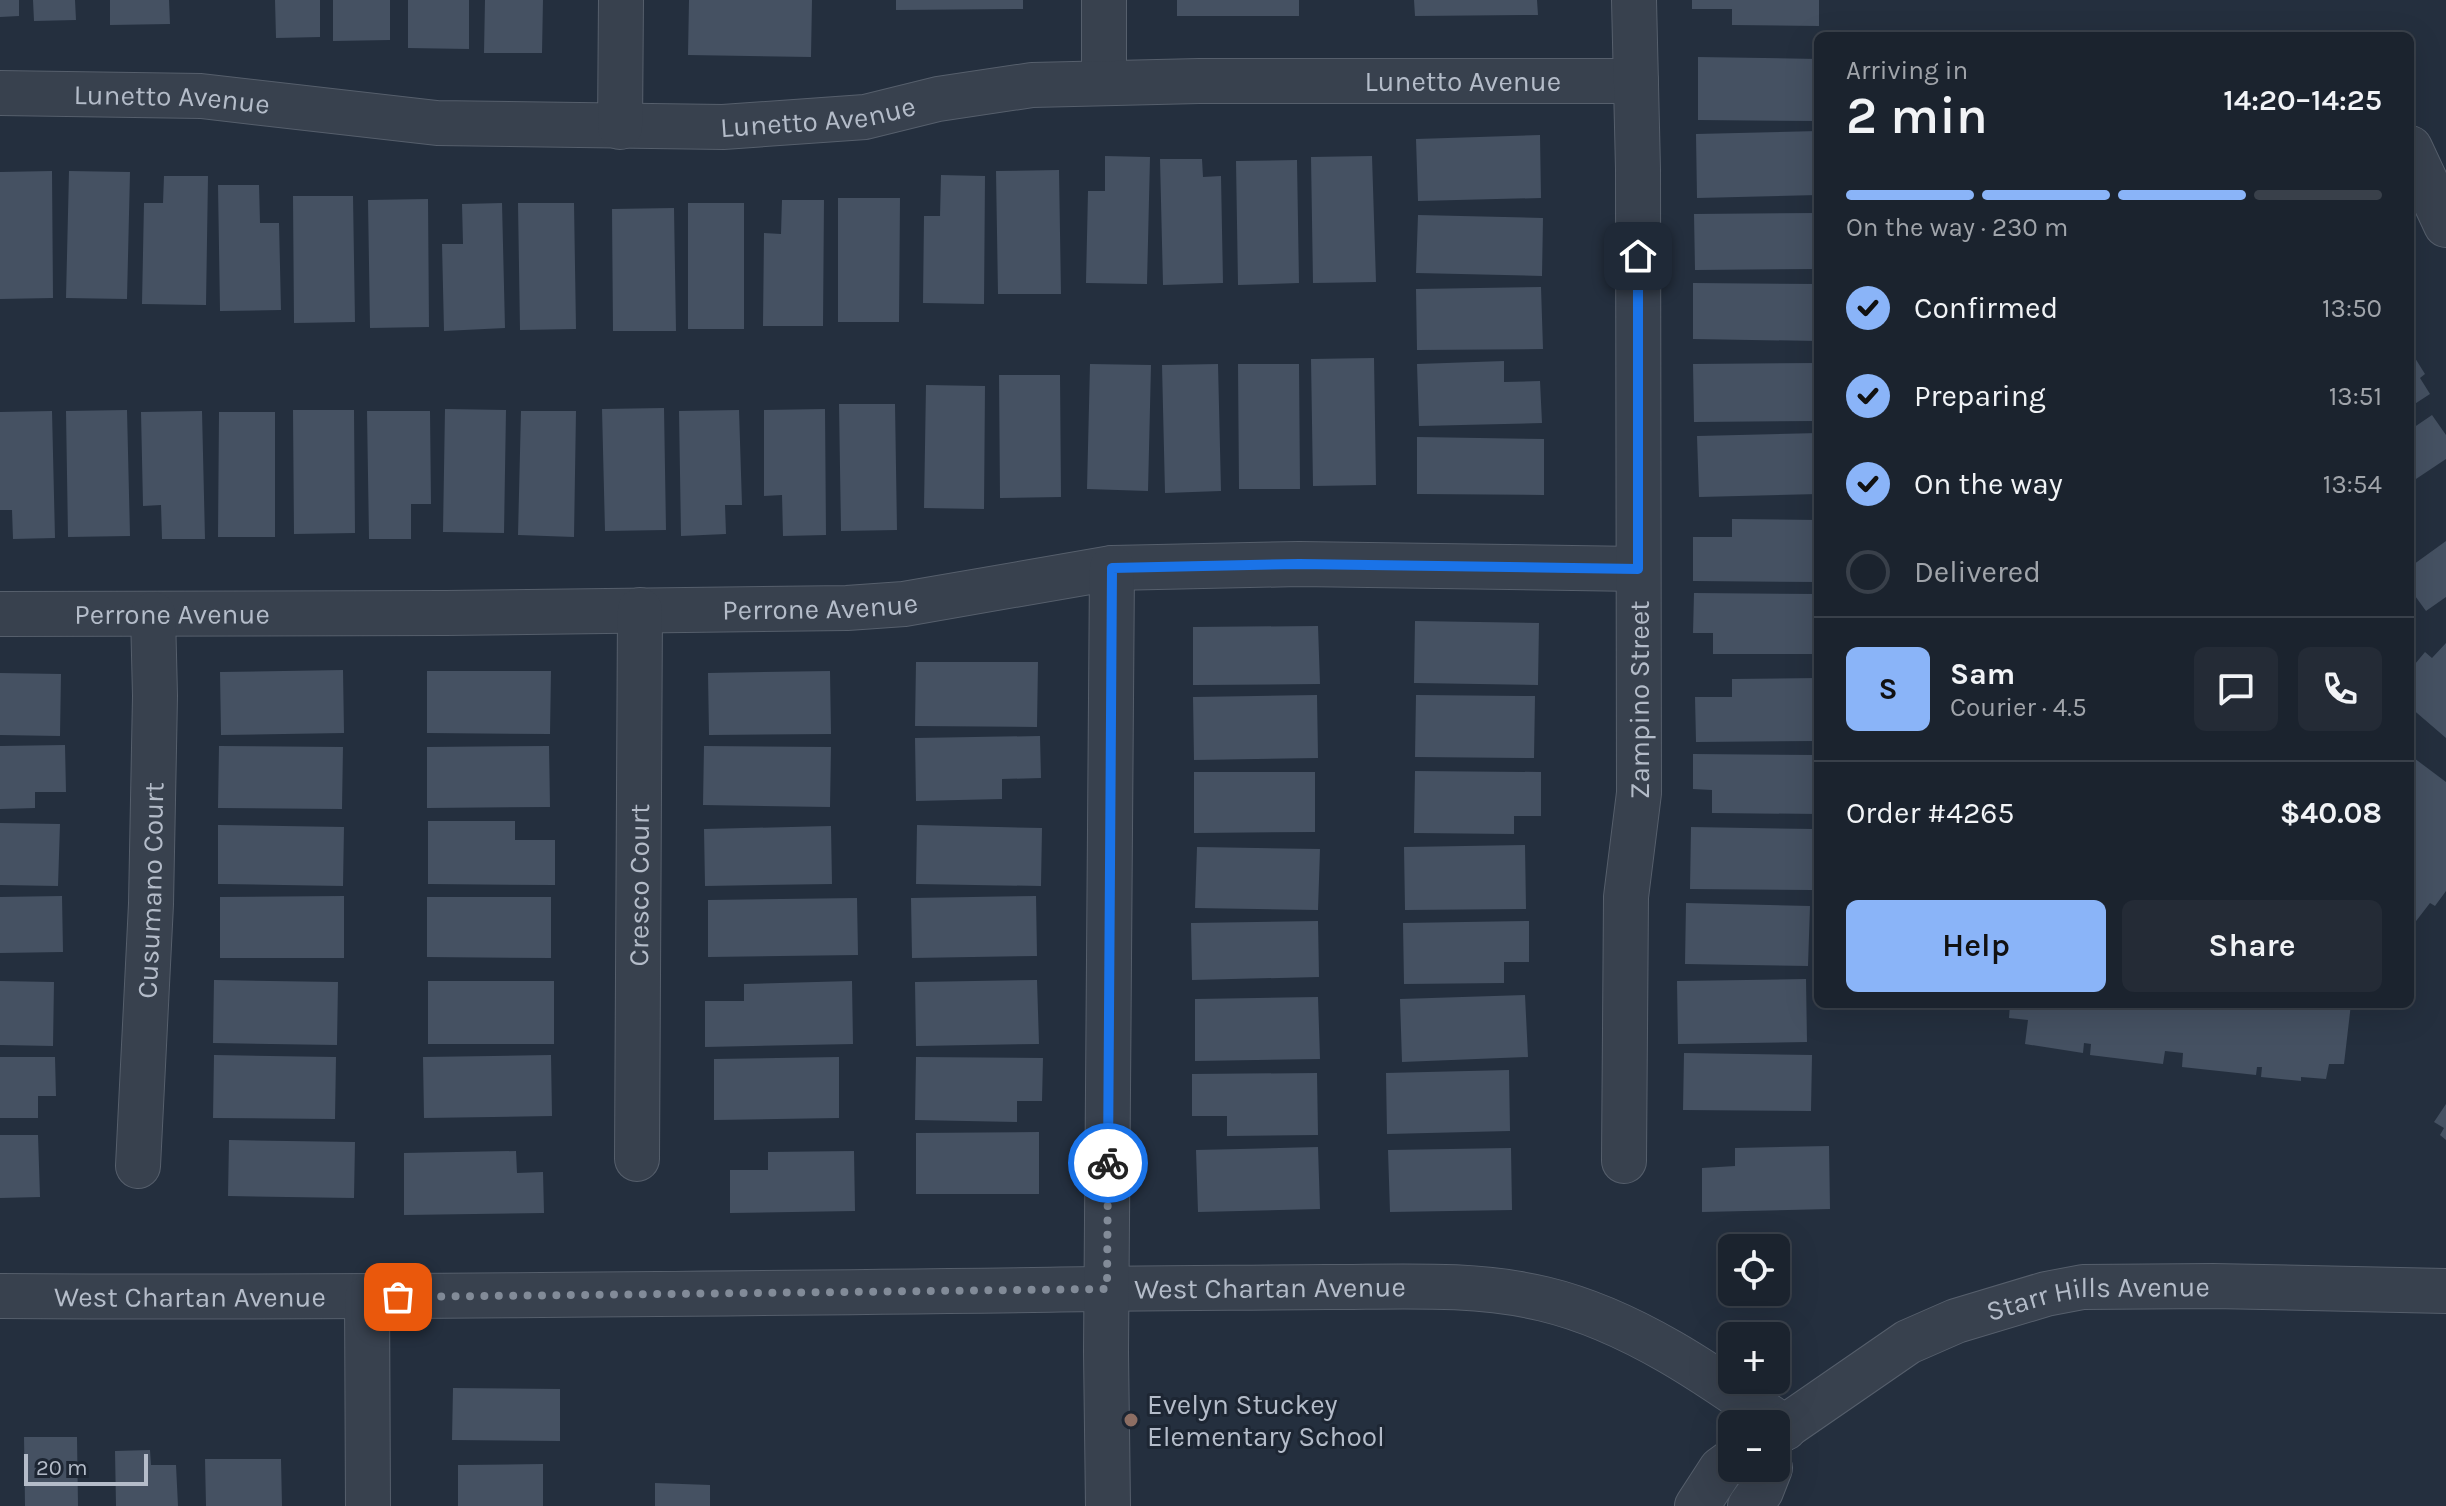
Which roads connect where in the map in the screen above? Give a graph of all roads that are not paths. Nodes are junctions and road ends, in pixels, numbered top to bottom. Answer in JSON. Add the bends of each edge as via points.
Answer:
{"nodes":[{"id":1,"x":621,"y":0,"type":"edge"},
{"id":2,"x":1104,"y":0,"type":"edge"},
{"id":3,"x":1634,"y":0,"type":"edge"},
{"id":4,"x":1636,"y":81,"type":"junction"},
{"id":5,"x":1104,"y":83,"type":"junction"},
{"id":6,"x":0,"y":93,"type":"edge"},
{"id":7,"x":620,"y":127,"type":"junction"},
{"id":8,"x":2414,"y":157,"type":"edge"},
{"id":9,"x":2446,"y":225,"type":"edge"},
{"id":10,"x":1112,"y":568,"type":"junction"},
{"id":11,"x":1638,"y":569,"type":"junction"},
{"id":12,"x":640,"y":610,"type":"junction"},
{"id":13,"x":0,"y":614,"type":"edge"},
{"id":14,"x":153,"y":614,"type":"junction"},
{"id":15,"x":637,"y":1159,"type":"dead end"},
{"id":16,"x":1624,"y":1161,"type":"dead end"},
{"id":17,"x":138,"y":1166,"type":"dead end"},
{"id":18,"x":1107,"y":1289,"type":"junction"},
{"id":19,"x":2446,"y":1291,"type":"edge"},
{"id":20,"x":0,"y":1296,"type":"edge"},
{"id":21,"x":367,"y":1298,"type":"junction"},
{"id":22,"x":1751,"y":1410,"type":"edge"},
{"id":23,"x":1790,"y":1428,"type":"edge"},
{"id":24,"x":1718,"y":1474,"type":"edge"},
{"id":25,"x":1765,"y":1482,"type":"edge"},
{"id":26,"x":368,"y":1506,"type":"edge"},
{"id":27,"x":1108,"y":1506,"type":"edge"},
{"id":28,"x":1697,"y":1506,"type":"edge"},
{"id":29,"x":1750,"y":1506,"type":"edge"}],
"edges":[{"from":1,"to":7,"type":"street"},
{"from":2,"to":5,"type":"street"},
{"from":3,"to":4,"type":"street","name":"Zampino Street"},
{"from":4,"to":5,"type":"street","name":"Lunetto Avenue"},
{"from":4,"to":11,"type":"street","name":"Zampino Street"},
{"from":5,"to":7,"type":"street","name":"Lunetto Avenue","via":[[1032,85],[865,117],[723,127]]},
{"from":6,"to":7,"type":"street","name":"Lunetto Avenue","via":[[201,96],[437,123]]},
{"from":8,"to":9,"type":"street"},
{"from":10,"to":11,"type":"street","name":"Perrone Avenue","via":[[1299,564]]},
{"from":10,"to":12,"type":"street","name":"Perrone Avenue","via":[[904,604]]},
{"from":10,"to":18,"type":"street"},
{"from":11,"to":16,"type":"street","name":"Zampino Street","via":[[1639,793],[1626,897]]},
{"from":12,"to":14,"type":"street","name":"Perrone Avenue"},
{"from":12,"to":15,"type":"street","name":"Cresco Court"},
{"from":13,"to":14,"type":"street","name":"Perrone Avenue"},
{"from":14,"to":17,"type":"street","name":"Cusumano Court","via":[[151,904]]},
{"from":18,"to":21,"type":"street","name":"West Chartan Avenue"},
{"from":18,"to":22,"type":"street","name":"West Chartan Avenue","via":[[1412,1287],[1479,1289],[1545,1299],[1623,1326],[1729,1388]]},
{"from":18,"to":27,"type":"street"},
{"from":19,"to":23,"type":"street","name":"Starr Hills Avenue","via":[[2213,1286],[2083,1287],[2046,1294],[1956,1321],[1908,1342]]},
{"from":20,"to":21,"type":"street","name":"West Chartan Avenue"},
{"from":21,"to":26,"type":"street"},
{"from":24,"to":28,"type":"street"},
{"from":25,"to":29,"type":"street"}]}
